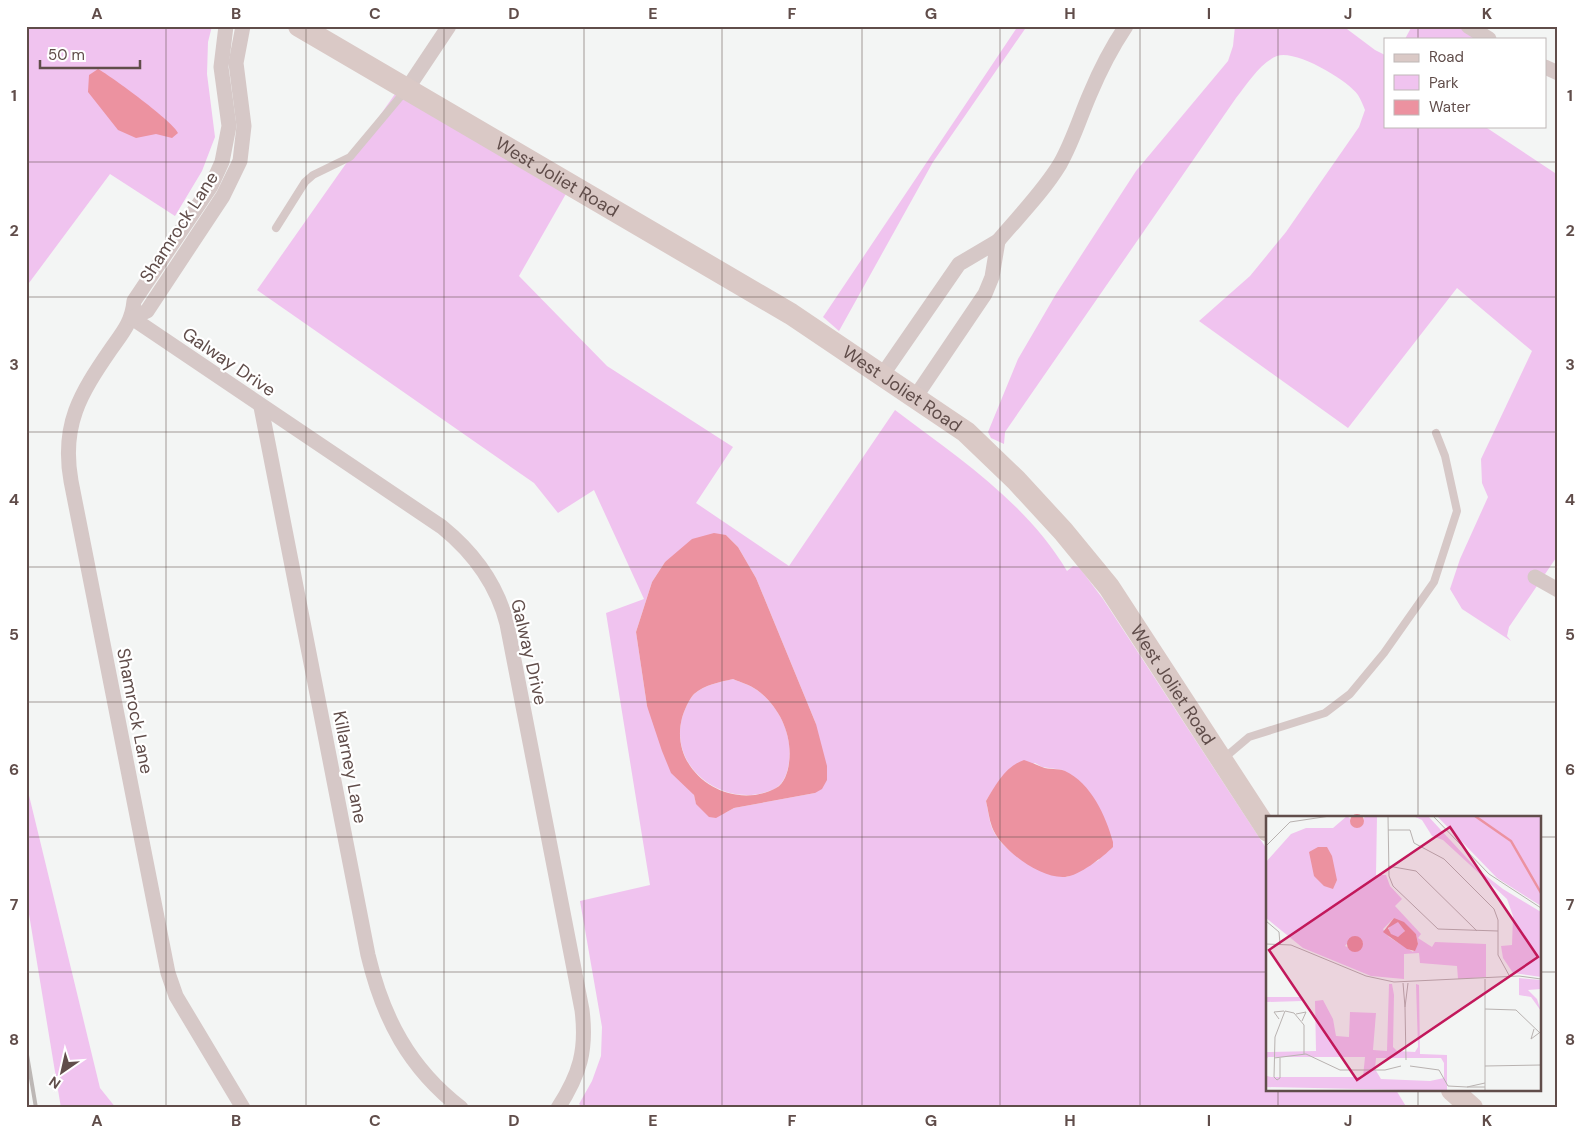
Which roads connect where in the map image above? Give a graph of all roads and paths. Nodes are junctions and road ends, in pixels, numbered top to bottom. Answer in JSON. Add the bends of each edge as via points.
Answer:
{"nodes":[{"id":1,"x":226,"y":26,"type":"edge"},
{"id":2,"x":243,"y":26,"type":"edge"},
{"id":3,"x":299,"y":26,"type":"edge"},
{"id":4,"x":449,"y":26,"type":"edge"},
{"id":5,"x":1126,"y":26,"type":"edge"},
{"id":6,"x":1468,"y":26,"type":"edge"},
{"id":7,"x":1487,"y":38,"type":"edge"},
{"id":8,"x":1546,"y":67,"type":"edge"},
{"id":9,"x":1558,"y":73,"type":"edge"},
{"id":10,"x":407,"y":89,"type":"junction"},
{"id":11,"x":229,"y":126,"type":"junction"},
{"id":12,"x":244,"y":126,"type":"junction"},
{"id":13,"x":276,"y":228,"type":"dead end"},
{"id":14,"x":998,"y":241,"type":"junction"},
{"id":15,"x":175,"y":254,"type":"junction"},
{"id":16,"x":132,"y":318,"type":"junction"},
{"id":17,"x":883,"y":374,"type":"junction"},
{"id":18,"x":916,"y":396,"type":"junction"},
{"id":19,"x":261,"y":407,"type":"junction"},
{"id":20,"x":1436,"y":433,"type":"dead end"},
{"id":21,"x":1535,"y":577,"type":"dead end"},
{"id":22,"x":1558,"y":590,"type":"edge"},
{"id":23,"x":1222,"y":760,"type":"junction"},
{"id":24,"x":1266,"y":828,"type":"edge"},
{"id":25,"x":1454,"y":1092,"type":"edge"},
{"id":26,"x":243,"y":1108,"type":"edge"},
{"id":27,"x":461,"y":1108,"type":"edge"},
{"id":28,"x":558,"y":1108,"type":"edge"},
{"id":29,"x":1472,"y":1108,"type":"edge"}],
"edges":[{"from":1,"to":11,"type":"street","name":"Shamrock Lane","via":[[221,67]]},
{"from":2,"to":12,"type":"street","name":"Shamrock Lane","via":[[236,63]]},
{"from":3,"to":10,"type":"main road","name":"West Joliet Road"},
{"from":4,"to":10,"type":"street"},
{"from":5,"to":14,"type":"street","via":[[1090,94],[1060,164]]},
{"from":6,"to":7,"type":"street"},
{"from":8,"to":9,"type":"street"},
{"from":10,"to":13,"type":"lane","via":[[350,156],[313,174],[305,182]]},
{"from":10,"to":17,"type":"main road","name":"West Joliet Road","via":[[791,314]]},
{"from":11,"to":12,"type":"lane"},
{"from":11,"to":15,"type":"street","name":"Shamrock Lane","via":[[218,174]]},
{"from":12,"to":15,"type":"street","name":"Shamrock Lane","via":[[240,161],[233,179]]},
{"from":14,"to":17,"type":"street","via":[[959,264]]},
{"from":14,"to":18,"type":"street","via":[[992,277],[984,294]]},
{"from":15,"to":16,"type":"street","name":"Shamrock Lane","via":[[147,310]]},
{"from":16,"to":19,"type":"street","name":"Galway Drive"},
{"from":16,"to":26,"type":"street","name":"Shamrock Lane","via":[[80,398],[68,438],[68,467],[168,973],[179,1001]]},
{"from":17,"to":18,"type":"main road","name":"West Joliet Road"},
{"from":18,"to":23,"type":"main road","name":"West Joliet Road","via":[[966,432],[1063,531],[1109,587]]},
{"from":19,"to":27,"type":"street","name":"Killarney Lane","via":[[377,991],[408,1053]]},
{"from":19,"to":28,"type":"street","name":"Galway Drive","via":[[453,536],[488,576],[499,599],[583,1016],[584,1046],[579,1068]]},
{"from":20,"to":23,"type":"lane","via":[[1446,456],[1458,511],[1434,582],[1384,653],[1350,694],[1325,713],[1248,737]]},
{"from":21,"to":22,"type":"street"},
{"from":23,"to":24,"type":"main road","name":"West Joliet Road"},
{"from":25,"to":29,"type":"main road"}]}
